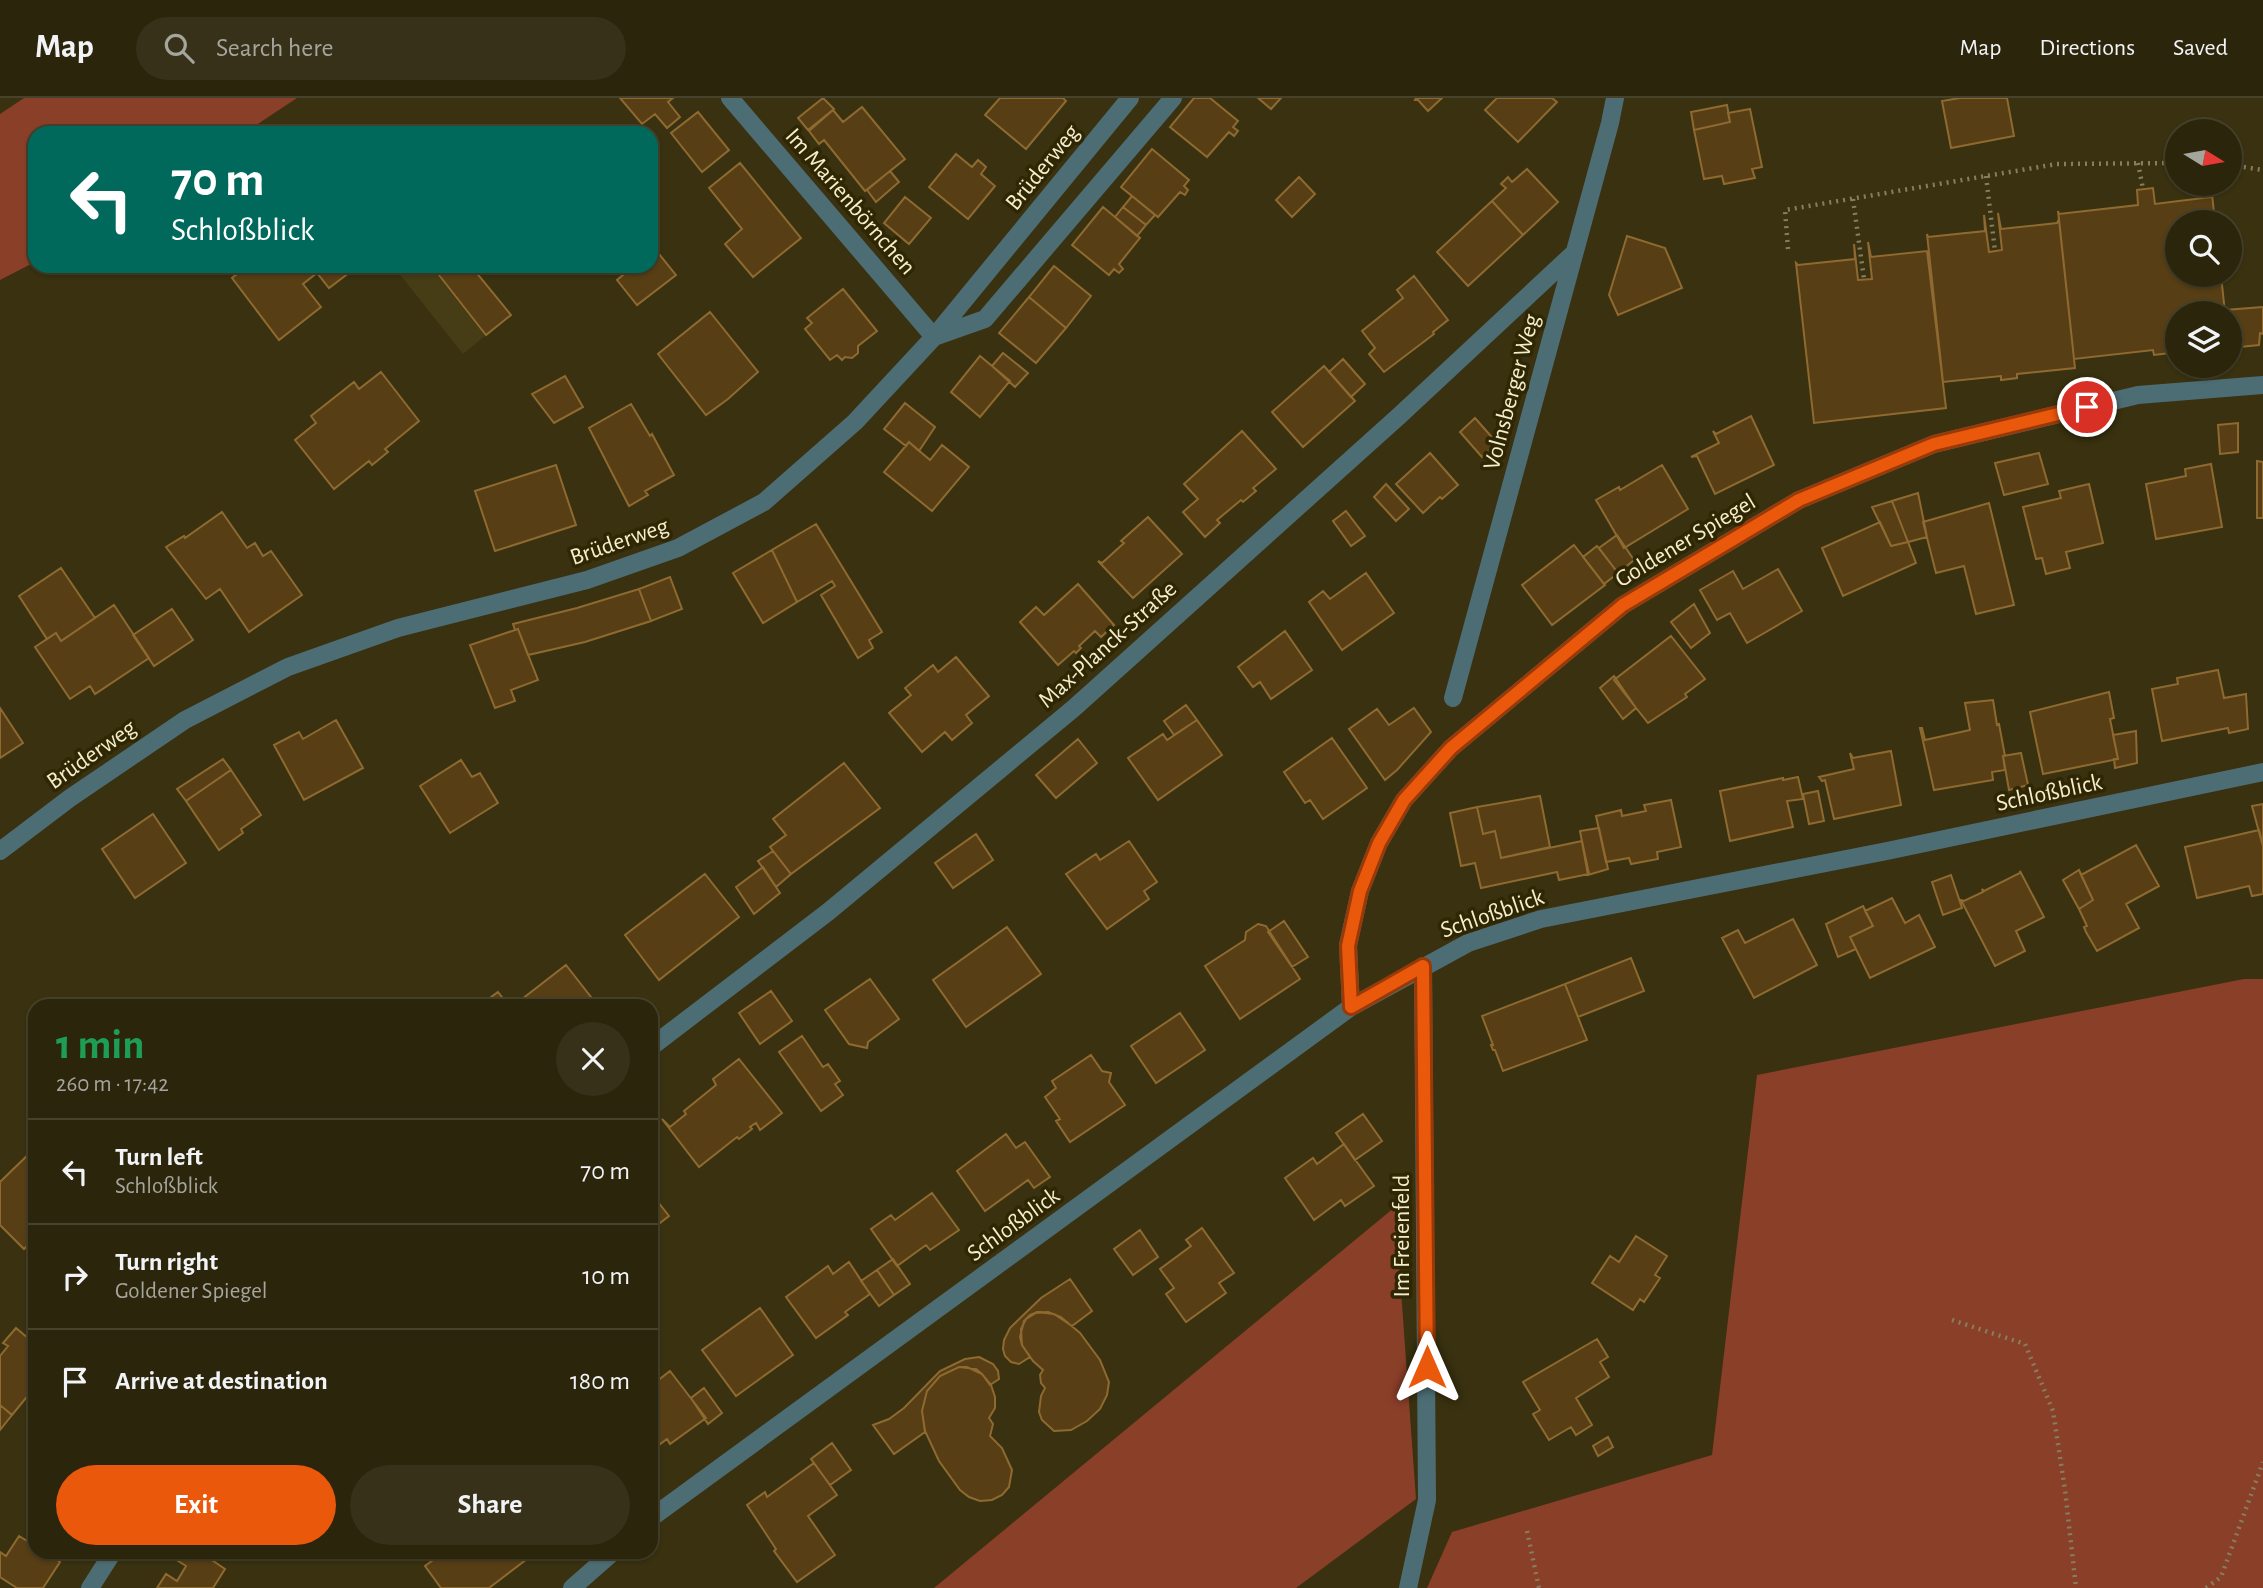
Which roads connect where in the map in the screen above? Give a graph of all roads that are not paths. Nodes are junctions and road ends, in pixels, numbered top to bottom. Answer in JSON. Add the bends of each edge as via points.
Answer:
{"nodes":[{"id":1,"x":730,"y":98,"type":"edge"},
{"id":2,"x":1130,"y":98,"type":"edge"},
{"id":3,"x":1173,"y":98,"type":"edge"},
{"id":4,"x":1615,"y":98,"type":"edge"},
{"id":5,"x":1574,"y":253,"type":"junction"},
{"id":6,"x":934,"y":337,"type":"junction"},
{"id":7,"x":2263,"y":385,"type":"edge"},
{"id":8,"x":1453,"y":698,"type":"dead end"},
{"id":9,"x":2263,"y":772,"type":"edge"},
{"id":10,"x":0,"y":851,"type":"edge"},
{"id":11,"x":1423,"y":966,"type":"junction"},
{"id":12,"x":1351,"y":1007,"type":"junction"},
{"id":13,"x":658,"y":1042,"type":"edge"},
{"id":14,"x":658,"y":1513,"type":"edge"},
{"id":15,"x":109,"y":1559,"type":"edge"},
{"id":16,"x":605,"y":1559,"type":"edge"},
{"id":17,"x":90,"y":1588,"type":"edge"},
{"id":18,"x":572,"y":1588,"type":"edge"},
{"id":19,"x":1408,"y":1588,"type":"edge"}],
"edges":[{"from":1,"to":6,"type":"street","name":"Im Marienbörnchen"},
{"from":2,"to":6,"type":"street","name":"Brüderweg"},
{"from":3,"to":6,"type":"street","via":[[985,319]]},
{"from":4,"to":5,"type":"street","name":"Volnsberger Weg"},
{"from":5,"to":8,"type":"street","name":"Volnsberger Weg"},
{"from":5,"to":13,"type":"street","name":"Max-Planck-Straße","via":[[1074,708],[828,912]]},
{"from":6,"to":10,"type":"street","name":"Brüderweg","via":[[855,422],[764,502],[678,548],[587,580],[398,628],[288,667],[185,720]]},
{"from":7,"to":12,"type":"street","name":"Goldener Spiegel","via":[[2138,395],[1934,444],[1799,500],[1623,605],[1451,748],[1404,800],[1379,843],[1360,891],[1348,946]]},
{"from":9,"to":11,"type":"street","name":"Schloßblick","via":[[1541,919],[1468,943]]},
{"from":11,"to":12,"type":"street","name":"Schloßblick"},
{"from":11,"to":19,"type":"street","name":"Im Freienfeld","via":[[1427,1500]]},
{"from":12,"to":14,"type":"street","name":"Schloßblick"},
{"from":15,"to":17,"type":"street"},
{"from":16,"to":18,"type":"street"}]}
